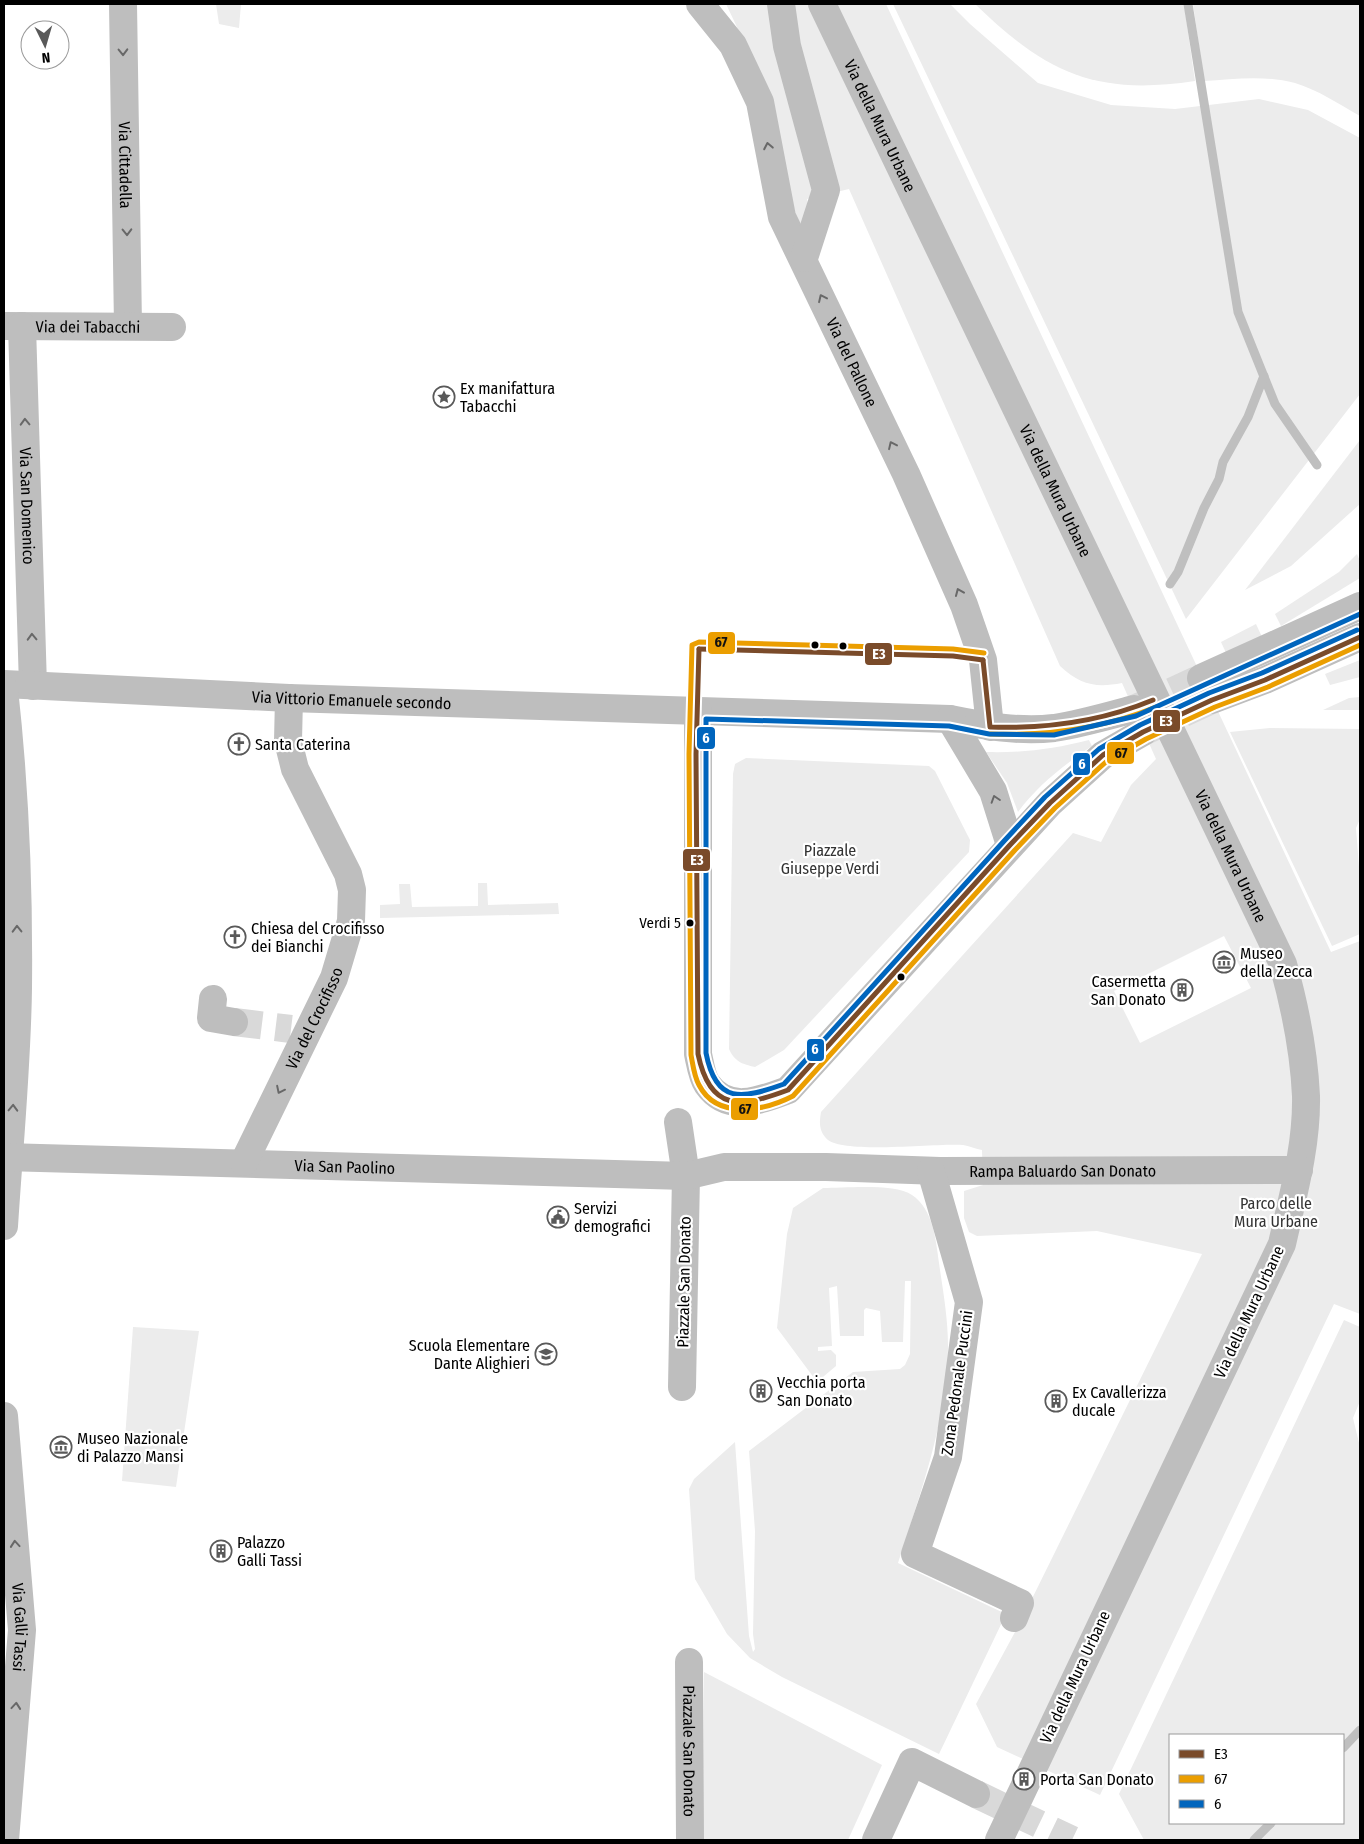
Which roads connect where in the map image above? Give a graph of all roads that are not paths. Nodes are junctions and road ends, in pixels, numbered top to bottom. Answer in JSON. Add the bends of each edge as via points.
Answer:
{"nodes":[{"id":1,"x":122,"y":4,"type":"edge"},
{"id":2,"x":700,"y":4,"type":"edge"},
{"id":3,"x":781,"y":4,"type":"edge"},
{"id":4,"x":822,"y":4,"type":"edge"},
{"id":5,"x":804,"y":258,"type":"junction"},
{"id":6,"x":13,"y":326,"type":"edge"},
{"id":7,"x":128,"y":326,"type":"junction"},
{"id":8,"x":172,"y":326,"type":"dead end"},
{"id":9,"x":1360,"y":606,"type":"edge"},
{"id":10,"x":1360,"y":637,"type":"edge"},
{"id":11,"x":4,"y":684,"type":"edge"},
{"id":12,"x":33,"y":686,"type":"junction"},
{"id":13,"x":4,"y":689,"type":"edge"},
{"id":14,"x":289,"y":698,"type":"junction"},
{"id":15,"x":698,"y":711,"type":"junction"},
{"id":16,"x":950,"y":719,"type":"junction"},
{"id":17,"x":990,"y":727,"type":"junction"},
{"id":18,"x":8,"y":766,"type":"edge"},
{"id":19,"x":1010,"y":845,"type":"junction"},
{"id":20,"x":214,"y":999,"type":"dead end"},
{"id":21,"x":234,"y":1022,"type":"tunnel mouth"},
{"id":22,"x":678,"y":1122,"type":"dead end"},
{"id":23,"x":6,"y":1157,"type":"edge"},
{"id":24,"x":244,"y":1162,"type":"junction"},
{"id":25,"x":1299,"y":1170,"type":"junction"},
{"id":26,"x":932,"y":1171,"type":"junction"},
{"id":27,"x":686,"y":1176,"type":"junction"},
{"id":28,"x":4,"y":1226,"type":"edge"},
{"id":29,"x":682,"y":1387,"type":"dead end"},
{"id":30,"x":4,"y":1416,"type":"edge"},
{"id":31,"x":1014,"y":1618,"type":"dead end"},
{"id":32,"x":689,"y":1662,"type":"dead end"},
{"id":33,"x":8,"y":1754,"type":"edge"},
{"id":34,"x":976,"y":1794,"type":"tunnel mouth"},
{"id":35,"x":4,"y":1840,"type":"edge"},
{"id":36,"x":690,"y":1840,"type":"edge"},
{"id":37,"x":876,"y":1840,"type":"edge"},
{"id":38,"x":999,"y":1840,"type":"edge"}],
"edges":[{"from":1,"to":7,"type":"street","name":"Via Cittadella","one_way":true},
{"from":5,"to":2,"type":"street","name":"Via del Pallone","one_way":true,"via":[[782,216],[760,102],[733,45]]},
{"from":3,"to":5,"type":"street","via":[[787,46],[826,190]]},
{"from":4,"to":25,"type":"street","name":"Via della Mura Urbane","via":[[1283,964],[1296,1012],[1306,1096]]},
{"from":17,"to":5,"type":"street","name":"Via del Pallone","one_way":true,"via":[[984,660],[977,638],[941,551]]},
{"from":6,"to":7,"type":"street","name":"Via dei Tabacchi"},
{"from":12,"to":6,"type":"street","name":"Via San Domenico","one_way":true},
{"from":7,"to":8,"type":"street","name":"Via dei Tabacchi"},
{"from":9,"to":10,"type":"street","via":[[1206,689],[1265,680]]},
{"from":11,"to":12,"type":"street","name":"Via Vittorio Emanuele secondo"},
{"from":12,"to":14,"type":"street","name":"Via Vittorio Emanuele secondo"},
{"from":13,"to":18,"type":"street"},
{"from":14,"to":15,"type":"street","name":"Via Vittorio Emanuele secondo"},
{"from":14,"to":24,"type":"street","name":"Via del Crocifisso","one_way":true,"via":[[288,741],[294,769],[345,867],[350,882],[351,921],[337,967],[300,1030]]},
{"from":15,"to":16,"type":"street"},
{"from":15,"to":19,"type":"street","via":[[698,1054],[707,1084],[726,1100],[753,1102],[788,1090]]},
{"from":16,"to":17,"type":"street"},
{"from":19,"to":16,"type":"street","one_way":true,"via":[[993,791]]},
{"from":17,"to":19,"type":"street","via":[[1053,728],[1139,720]]},
{"from":23,"to":18,"type":"street","one_way":true,"via":[[12,1120],[14,964]]},
{"from":20,"to":21,"type":"street","via":[[212,1018]]},
{"from":22,"to":27,"type":"street","name":"Piazzale San Donato"},
{"from":23,"to":24,"type":"street","name":"Via San Paolino"},
{"from":23,"to":28,"type":"street"},
{"from":24,"to":27,"type":"street","name":"Via San Paolino"},
{"from":25,"to":26,"type":"street","name":"Rampa Baluardo San Donato"},
{"from":25,"to":38,"type":"street","name":"Via della Mura Urbane","via":[[1282,1244]]},
{"from":26,"to":27,"type":"street","name":"Rampa Baluardo San Donato","via":[[724,1167]]},
{"from":26,"to":31,"type":"street","name":"Zona Pedonale Puccini","via":[[969,1302],[948,1457],[915,1554],[1020,1602]]},
{"from":27,"to":29,"type":"street","name":"Piazzale San Donato"},
{"from":33,"to":30,"type":"street","name":"Via Galli Tassi","one_way":true,"via":[[22,1630]]},
{"from":32,"to":36,"type":"street","name":"Piazzale San Donato"},
{"from":33,"to":35,"type":"street","name":"Via Galli Tassi"},
{"from":34,"to":37,"type":"street","via":[[912,1762]]}]}
